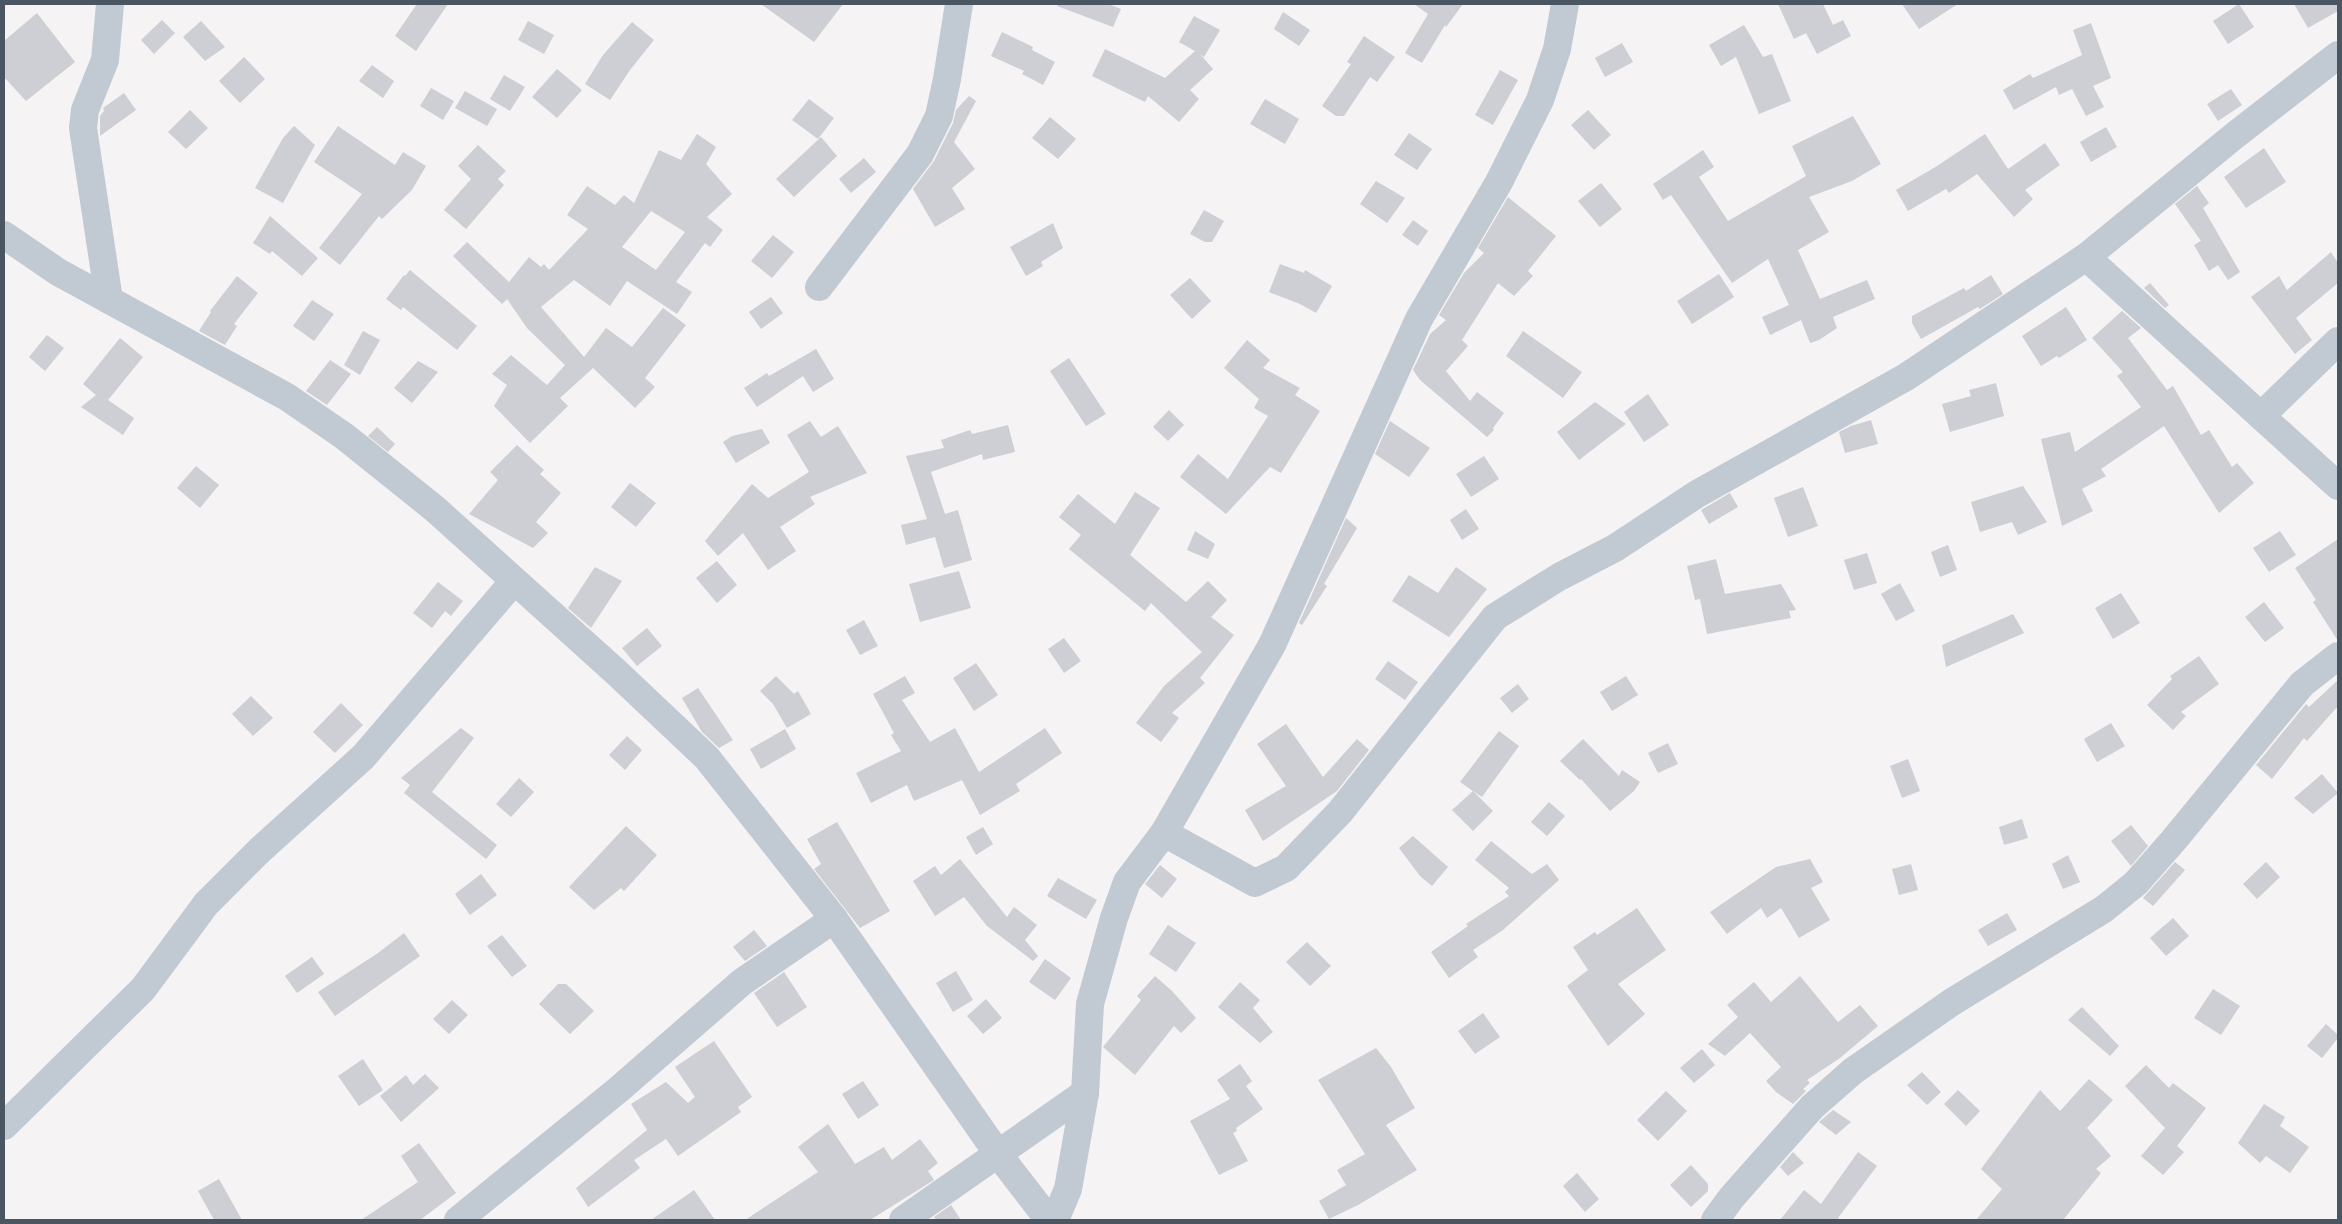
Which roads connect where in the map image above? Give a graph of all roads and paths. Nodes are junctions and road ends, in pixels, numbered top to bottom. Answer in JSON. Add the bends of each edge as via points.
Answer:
{"nodes":[{"id":1,"x":110,"y":4,"type":"edge"},
{"id":2,"x":959,"y":4,"type":"edge"},
{"id":3,"x":1565,"y":4,"type":"edge"},
{"id":4,"x":2338,"y":55,"type":"edge"},
{"id":5,"x":4,"y":235,"type":"edge"},
{"id":6,"x":2086,"y":257,"type":"junction"},
{"id":7,"x":819,"y":287,"type":"dead end"},
{"id":8,"x":109,"y":300,"type":"junction"},
{"id":9,"x":2338,"y":341,"type":"edge"},
{"id":10,"x":2261,"y":416,"type":"junction"},
{"id":11,"x":2338,"y":486,"type":"edge"},
{"id":12,"x":514,"y":581,"type":"junction"},
{"id":13,"x":2338,"y":656,"type":"edge"},
{"id":14,"x":1164,"y":833,"type":"junction"},
{"id":15,"x":834,"y":919,"type":"junction"},
{"id":16,"x":1085,"y":1094,"type":"junction"},
{"id":17,"x":4,"y":1126,"type":"edge"},
{"id":18,"x":998,"y":1154,"type":"junction"},
{"id":19,"x":458,"y":1220,"type":"edge"},
{"id":20,"x":903,"y":1220,"type":"edge"},
{"id":21,"x":1049,"y":1220,"type":"edge"},
{"id":22,"x":1055,"y":1220,"type":"edge"},
{"id":23,"x":1715,"y":1220,"type":"edge"}],
"edges":[{"from":1,"to":8,"type":"street","via":[[105,60],[85,110],[83,128]]},
{"from":2,"to":7,"type":"street","via":[[939,116],[920,154]]},
{"from":3,"to":14,"type":"street","via":[[1557,49],[1540,100],[1500,182],[1419,319],[1272,645]]},
{"from":4,"to":6,"type":"street"},
{"from":5,"to":8,"type":"street","via":[[58,272]]},
{"from":6,"to":10,"type":"street"},
{"from":6,"to":14,"type":"street","via":[[1906,377],[1697,494],[1615,548],[1559,577],[1495,617],[1340,812],[1286,868],[1255,883]]},
{"from":8,"to":12,"type":"street","via":[[287,397],[344,436],[435,509]]},
{"from":9,"to":10,"type":"street"},
{"from":10,"to":11,"type":"street"},
{"from":12,"to":15,"type":"street","via":[[706,758]]},
{"from":12,"to":17,"type":"street","via":[[364,757],[260,850],[206,904],[142,990]]},
{"from":13,"to":23,"type":"street","via":[[2302,684],[2136,883],[2104,909],[1952,1002],[1853,1071],[1812,1107]]},
{"from":14,"to":16,"type":"street","via":[[1127,882],[1114,918],[1090,1004]]},
{"from":15,"to":18,"type":"street"},
{"from":15,"to":19,"type":"street","via":[[742,982],[618,1090]]},
{"from":16,"to":18,"type":"street"},
{"from":16,"to":22,"type":"street","via":[[1068,1189]]},
{"from":18,"to":20,"type":"street"},
{"from":18,"to":21,"type":"street"}]}
